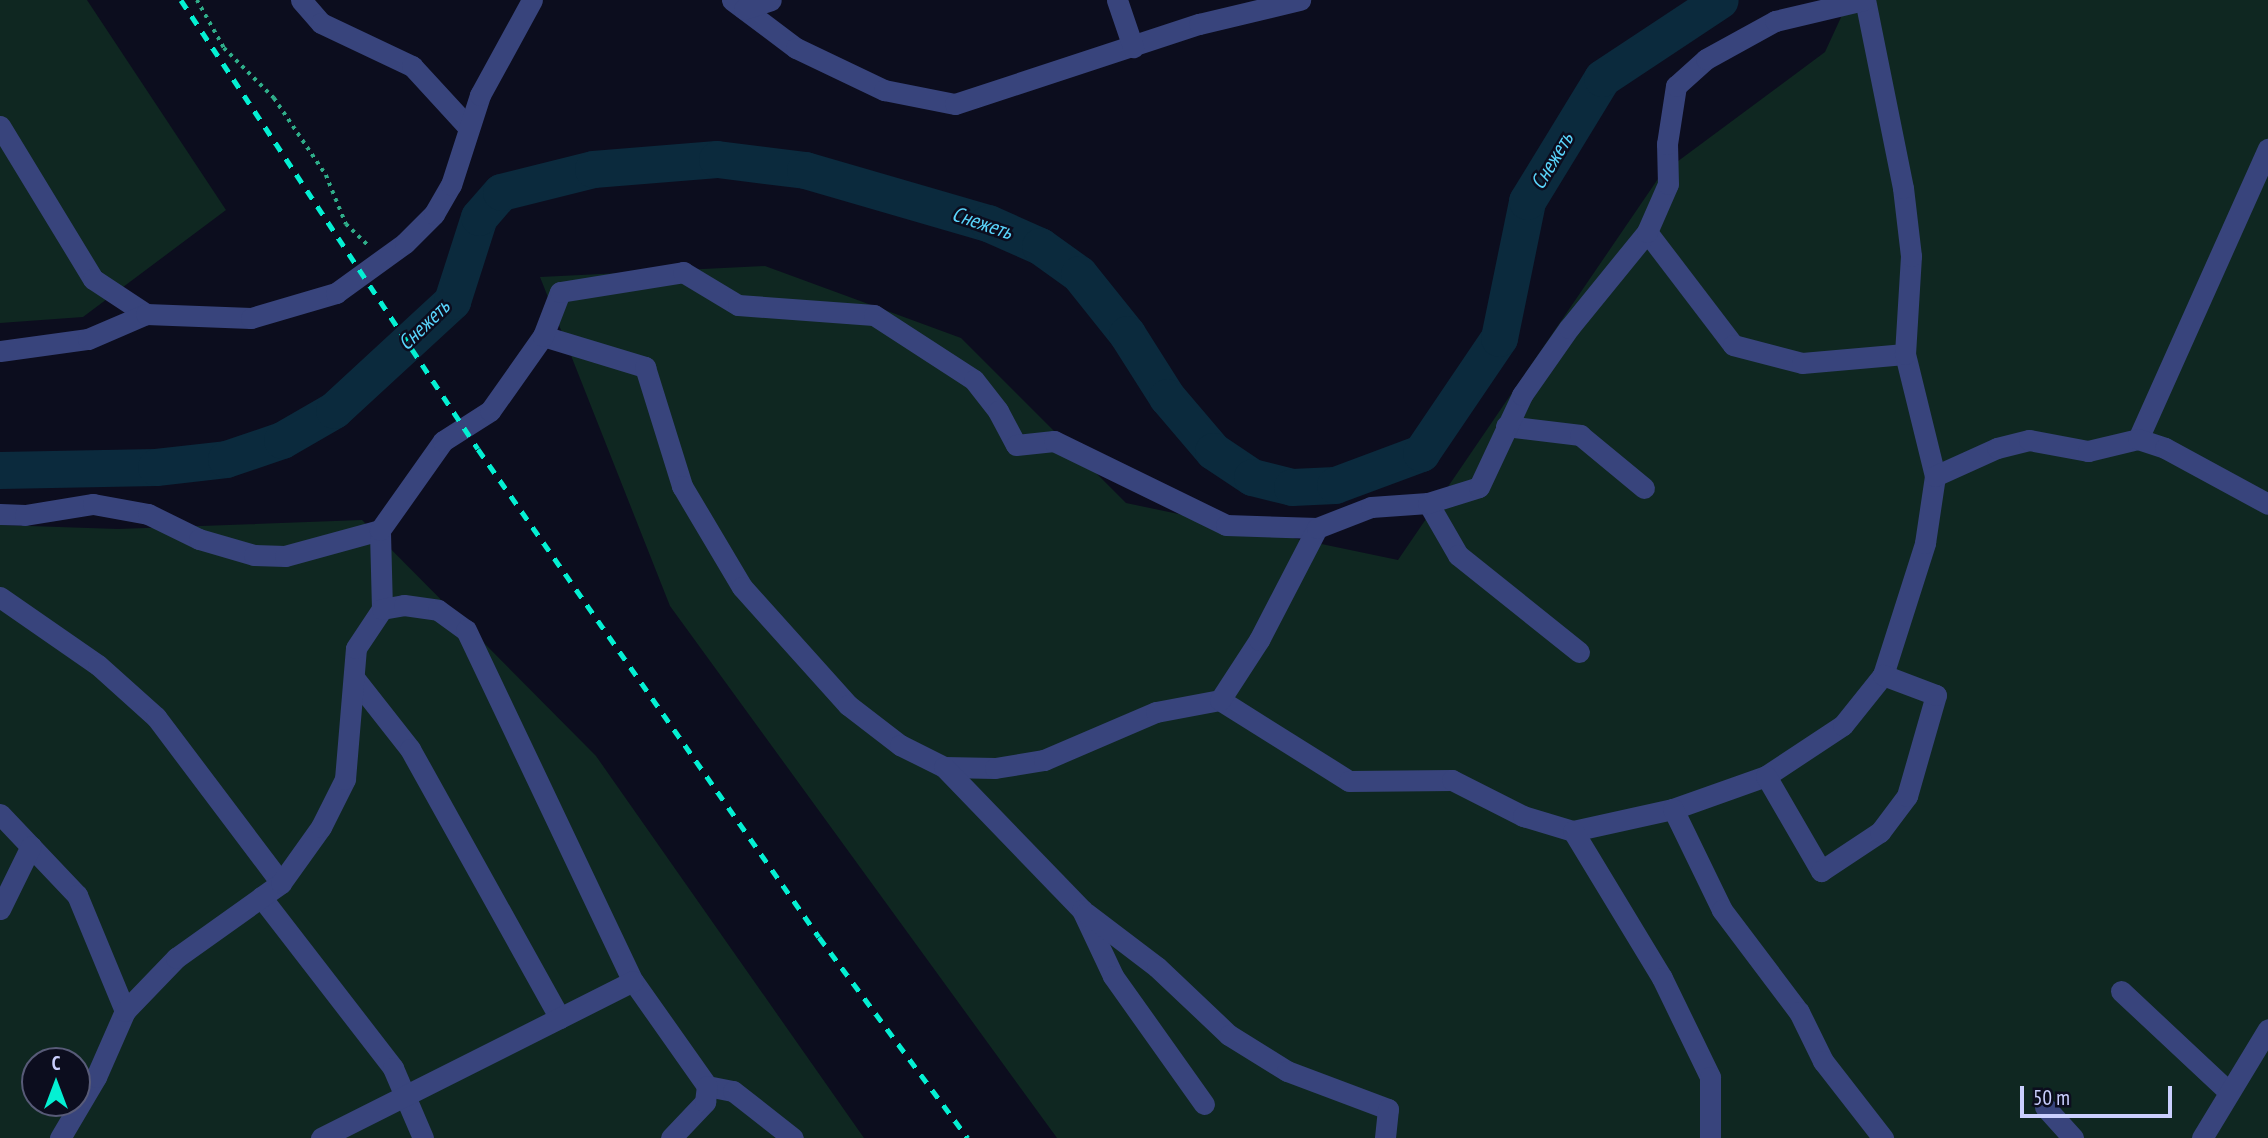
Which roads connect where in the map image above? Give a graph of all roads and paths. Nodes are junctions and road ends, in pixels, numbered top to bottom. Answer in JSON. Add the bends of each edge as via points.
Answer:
{"nodes":[{"id":1,"x":197,"y":0,"type":"edge"},
{"id":2,"x":301,"y":0,"type":"edge"},
{"id":3,"x":532,"y":0,"type":"edge"},
{"id":4,"x":771,"y":0,"type":"edge"},
{"id":5,"x":1117,"y":0,"type":"edge"},
{"id":6,"x":1865,"y":0,"type":"edge"},
{"id":7,"x":1291,"y":1,"type":"edge"},
{"id":8,"x":738,"y":4,"type":"edge"},
{"id":9,"x":1133,"y":47,"type":"junction"},
{"id":10,"x":0,"y":126,"type":"edge"},
{"id":11,"x":469,"y":128,"type":"junction"},
{"id":12,"x":2268,"y":149,"type":"edge"},
{"id":13,"x":1647,"y":232,"type":"junction"},
{"id":14,"x":384,"y":259,"type":"junction"},
{"id":15,"x":146,"y":314,"type":"junction"},
{"id":16,"x":543,"y":336,"type":"junction"},
{"id":17,"x":0,"y":351,"type":"edge"},
{"id":18,"x":1905,"y":354,"type":"junction"},
{"id":19,"x":1506,"y":426,"type":"junction"},
{"id":20,"x":2138,"y":439,"type":"junction"},
{"id":21,"x":1935,"y":475,"type":"junction"},
{"id":22,"x":1644,"y":488,"type":"dead end"},
{"id":23,"x":1429,"y":503,"type":"junction"},
{"id":24,"x":2268,"y":504,"type":"edge"},
{"id":25,"x":0,"y":514,"type":"edge"},
{"id":26,"x":1317,"y":528,"type":"junction"},
{"id":27,"x":380,"y":530,"type":"junction"},
{"id":28,"x":0,"y":597,"type":"edge"},
{"id":29,"x":382,"y":610,"type":"junction"},
{"id":30,"x":1579,"y":652,"type":"dead end"},
{"id":31,"x":1883,"y":675,"type":"junction"},
{"id":32,"x":355,"y":680,"type":"junction"},
{"id":33,"x":1220,"y":700,"type":"junction"},
{"id":34,"x":944,"y":767,"type":"junction"},
{"id":35,"x":1766,"y":776,"type":"junction"},
{"id":36,"x":1673,"y":809,"type":"junction"},
{"id":37,"x":0,"y":814,"type":"edge"},
{"id":38,"x":1573,"y":831,"type":"junction"},
{"id":39,"x":31,"y":846,"type":"junction"},
{"id":40,"x":281,"y":883,"type":"junction"},
{"id":41,"x":261,"y":897,"type":"junction"},
{"id":42,"x":0,"y":909,"type":"edge"},
{"id":43,"x":1082,"y":910,"type":"junction"},
{"id":44,"x":634,"y":981,"type":"junction"},
{"id":45,"x":2121,"y":991,"type":"dead end"},
{"id":46,"x":125,"y":1011,"type":"junction"},
{"id":47,"x":560,"y":1018,"type":"junction"},
{"id":48,"x":2268,"y":1029,"type":"edge"},
{"id":49,"x":708,"y":1086,"type":"junction"},
{"id":50,"x":2229,"y":1092,"type":"junction"},
{"id":51,"x":405,"y":1096,"type":"junction"},
{"id":52,"x":1204,"y":1104,"type":"dead end"},
{"id":53,"x":2045,"y":1107,"type":"dead end"},
{"id":54,"x":60,"y":1138,"type":"edge"},
{"id":55,"x":321,"y":1138,"type":"edge"},
{"id":56,"x":423,"y":1138,"type":"edge"},
{"id":57,"x":671,"y":1138,"type":"edge"},
{"id":58,"x":793,"y":1138,"type":"edge"},
{"id":59,"x":1385,"y":1138,"type":"edge"},
{"id":60,"x":1710,"y":1138,"type":"edge"},
{"id":61,"x":1883,"y":1138,"type":"edge"},
{"id":62,"x":2073,"y":1138,"type":"edge"},
{"id":63,"x":2202,"y":1138,"type":"edge"}],
"edges":[{"from":1,"to":14,"type":"path","via":[[224,48],[274,98],[326,175],[346,224]]},
{"from":2,"to":11,"type":"street","via":[[321,23],[412,66]]},
{"from":3,"to":11,"type":"street","via":[[480,95]]},
{"from":4,"to":8,"type":"street"},
{"from":5,"to":9,"type":"street"},
{"from":6,"to":13,"type":"street","via":[[1775,21],[1706,60],[1676,86],[1667,144],[1668,184]]},
{"from":6,"to":18,"type":"street","via":[[1907,215],[1911,256]]},
{"from":7,"to":9,"type":"street"},
{"from":8,"to":9,"type":"street","via":[[796,48],[884,90],[956,104]]},
{"from":10,"to":15,"type":"street","via":[[93,279]]},
{"from":11,"to":14,"type":"street","via":[[451,185],[433,214]]},
{"from":12,"to":20,"type":"street"},
{"from":13,"to":18,"type":"street","via":[[1733,345],[1802,363]]},
{"from":13,"to":19,"type":"street","via":[[1569,328]]},
{"from":14,"to":15,"type":"street","via":[[336,293],[251,318]]},
{"from":15,"to":17,"type":"street","via":[[88,339]]},
{"from":16,"to":26,"type":"street","via":[[560,292],[683,272],[738,305],[874,314],[974,380],[999,411],[1016,445],[1054,441],[1226,525]]},
{"from":16,"to":27,"type":"street","via":[[490,411],[443,441]]},
{"from":16,"to":34,"type":"street","via":[[645,367],[682,486],[742,587],[848,705],[900,745]]},
{"from":18,"to":21,"type":"street"},
{"from":19,"to":22,"type":"street","via":[[1580,435]]},
{"from":19,"to":23,"type":"street","via":[[1479,487]]},
{"from":20,"to":21,"type":"street","via":[[2088,451],[2029,440]]},
{"from":20,"to":24,"type":"street","via":[[2238,485]]},
{"from":21,"to":31,"type":"street","via":[[1925,543]]},
{"from":23,"to":26,"type":"street","via":[[1371,507]]},
{"from":23,"to":30,"type":"street","via":[[1458,555]]},
{"from":25,"to":27,"type":"street","via":[[25,515],[93,504],[148,514],[199,539],[254,555],[285,556]]},
{"from":26,"to":33,"type":"street","via":[[1259,640]]},
{"from":27,"to":29,"type":"street"},
{"from":28,"to":40,"type":"street","via":[[98,665],[156,717]]},
{"from":29,"to":32,"type":"street","via":[[356,648]]},
{"from":29,"to":44,"type":"street","via":[[404,605],[438,610],[466,630]]},
{"from":31,"to":35,"type":"street","via":[[1843,725]]},
{"from":31,"to":35,"type":"street","via":[[1936,695],[1907,796],[1880,832],[1821,871]]},
{"from":32,"to":40,"type":"street","via":[[345,779],[321,827]]},
{"from":32,"to":47,"type":"street","via":[[410,750]]},
{"from":33,"to":34,"type":"street","via":[[1156,712],[1044,760],[995,768]]},
{"from":33,"to":38,"type":"street","via":[[1349,781],[1452,780],[1523,816]]},
{"from":34,"to":43,"type":"street"},
{"from":35,"to":36,"type":"street"},
{"from":36,"to":38,"type":"street"},
{"from":36,"to":61,"type":"street","via":[[1722,910],[1799,1012],[1823,1061]]},
{"from":37,"to":39,"type":"street"},
{"from":38,"to":60,"type":"street","via":[[1662,978],[1710,1077]]},
{"from":39,"to":42,"type":"street"},
{"from":39,"to":46,"type":"street","via":[[77,895]]},
{"from":40,"to":41,"type":"street"},
{"from":41,"to":46,"type":"street","via":[[176,958]]},
{"from":41,"to":51,"type":"street","via":[[393,1068]]},
{"from":43,"to":52,"type":"street","via":[[1113,976]]},
{"from":43,"to":59,"type":"street","via":[[1157,967],[1228,1035],[1287,1071],[1388,1109]]},
{"from":44,"to":47,"type":"street"},
{"from":44,"to":49,"type":"street"},
{"from":45,"to":50,"type":"street"},
{"from":46,"to":54,"type":"street","via":[[96,1077]]},
{"from":47,"to":51,"type":"street"},
{"from":48,"to":50,"type":"street"},
{"from":49,"to":57,"type":"street","via":[[705,1102]]},
{"from":49,"to":58,"type":"street","via":[[733,1091]]},
{"from":50,"to":63,"type":"street"},
{"from":51,"to":55,"type":"street"},
{"from":51,"to":56,"type":"street"},
{"from":53,"to":62,"type":"street"}]}
